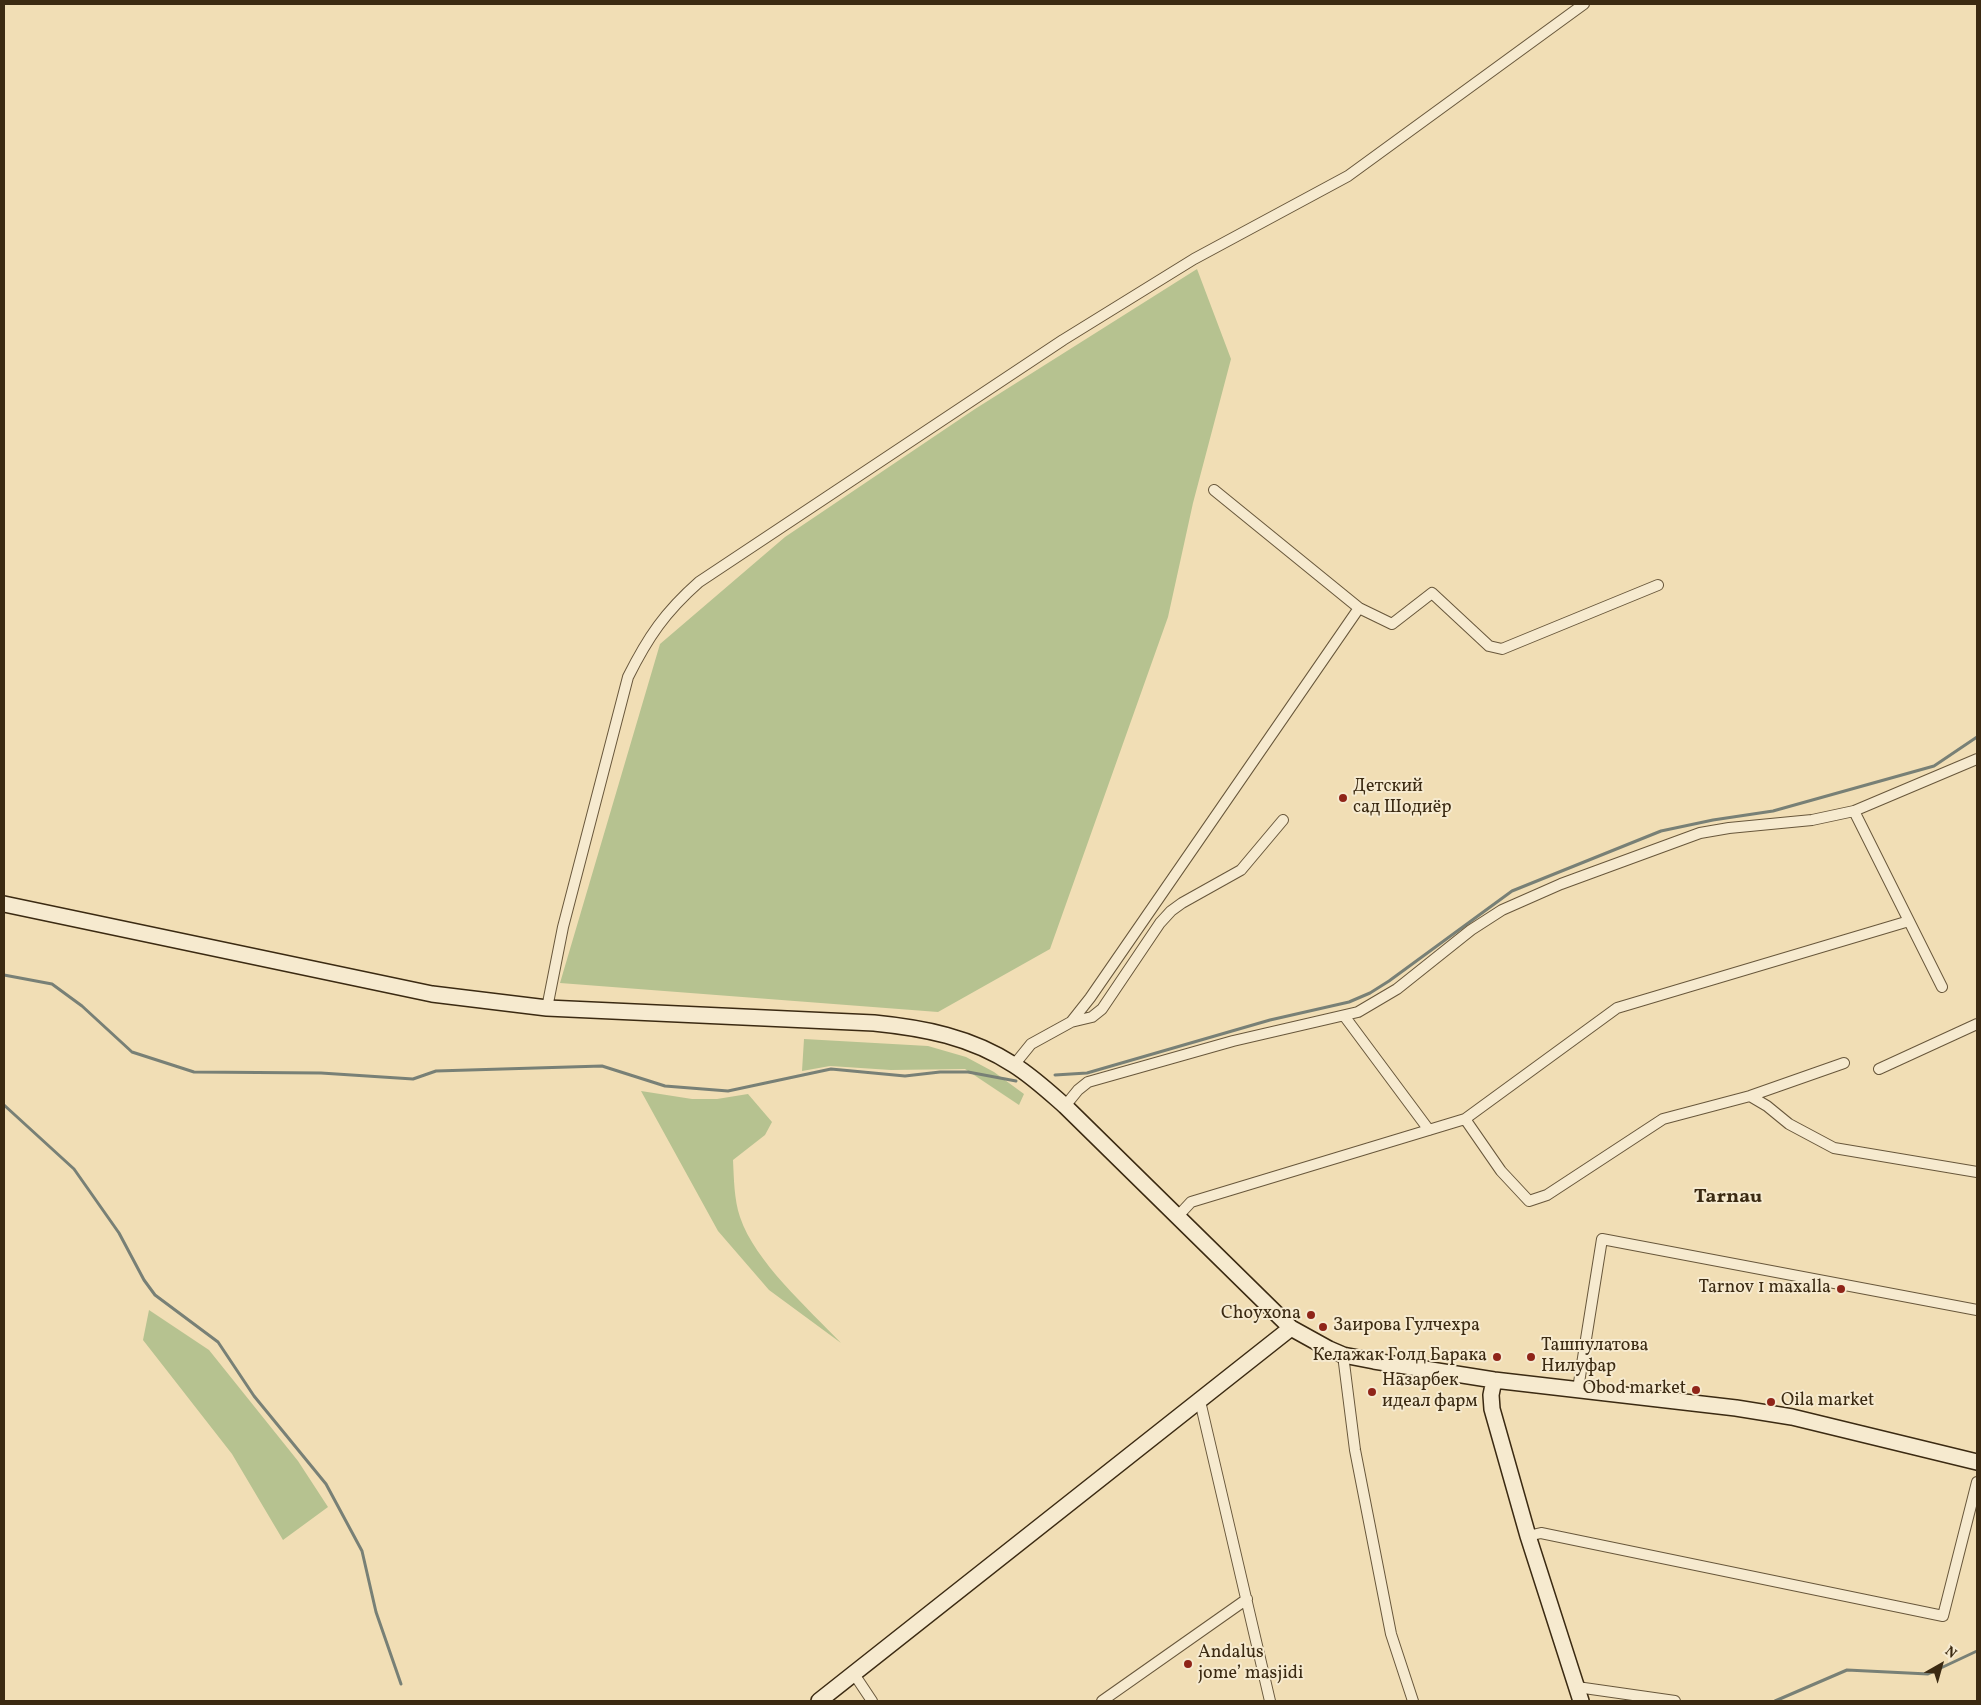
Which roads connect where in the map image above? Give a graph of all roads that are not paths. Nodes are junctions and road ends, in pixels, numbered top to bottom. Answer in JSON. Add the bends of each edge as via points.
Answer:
{"nodes":[{"id":1,"x":1584,"y":4,"type":"edge"},
{"id":2,"x":1214,"y":490,"type":"dead end"},
{"id":3,"x":1658,"y":585,"type":"dead end"},
{"id":4,"x":1359,"y":608,"type":"junction"},
{"id":5,"x":1977,"y":759,"type":"edge"},
{"id":6,"x":1854,"y":810,"type":"junction"},
{"id":7,"x":1283,"y":820,"type":"dead end"},
{"id":8,"x":4,"y":904,"type":"edge"},
{"id":9,"x":1909,"y":921,"type":"junction"},
{"id":10,"x":1942,"y":987,"type":"dead end"},
{"id":11,"x":547,"y":1008,"type":"junction"},
{"id":12,"x":1345,"y":1017,"type":"junction"},
{"id":13,"x":1071,"y":1022,"type":"junction"},
{"id":14,"x":1977,"y":1024,"type":"edge"},
{"id":15,"x":1844,"y":1063,"type":"dead end"},
{"id":16,"x":1014,"y":1065,"type":"junction"},
{"id":17,"x":1879,"y":1069,"type":"dead end"},
{"id":18,"x":1750,"y":1096,"type":"junction"},
{"id":19,"x":1065,"y":1106,"type":"junction"},
{"id":20,"x":1465,"y":1120,"type":"junction"},
{"id":21,"x":1429,"y":1130,"type":"junction"},
{"id":22,"x":1977,"y":1172,"type":"edge"},
{"id":23,"x":1178,"y":1216,"type":"junction"},
{"id":24,"x":1977,"y":1310,"type":"edge"},
{"id":25,"x":1291,"y":1328,"type":"junction"},
{"id":26,"x":1343,"y":1355,"type":"junction"},
{"id":27,"x":1494,"y":1380,"type":"junction"},
{"id":28,"x":1578,"y":1389,"type":"junction"},
{"id":29,"x":1200,"y":1401,"type":"junction"},
{"id":30,"x":1977,"y":1462,"type":"edge"},
{"id":31,"x":1977,"y":1482,"type":"edge"},
{"id":32,"x":1528,"y":1536,"type":"junction"},
{"id":33,"x":1247,"y":1599,"type":"junction"},
{"id":34,"x":854,"y":1674,"type":"junction"},
{"id":35,"x":1579,"y":1694,"type":"edge"},
{"id":36,"x":819,"y":1701,"type":"edge"},
{"id":37,"x":872,"y":1701,"type":"edge"},
{"id":38,"x":1102,"y":1701,"type":"edge"},
{"id":39,"x":1270,"y":1701,"type":"edge"},
{"id":40,"x":1413,"y":1701,"type":"edge"},
{"id":41,"x":1675,"y":1701,"type":"edge"}],
"edges":[{"from":1,"to":11,"type":"street","via":[[1348,176],[1194,260],[1063,340],[699,582],[676,602],[643,646],[628,677],[563,927]]},
{"from":2,"to":4,"type":"street"},
{"from":3,"to":4,"type":"street","via":[[1502,649],[1489,646],[1432,593],[1392,624]]},
{"from":4,"to":13,"type":"street"},
{"from":5,"to":6,"type":"street"},
{"from":6,"to":9,"type":"street"},
{"from":6,"to":12,"type":"street","via":[[1812,820],[1700,833],[1560,884],[1502,910],[1471,930],[1397,989],[1371,1006]]},
{"from":7,"to":13,"type":"street","via":[[1241,870],[1171,911],[1102,1009],[1092,1017]]},
{"from":8,"to":11,"type":"main road","via":[[432,994]]},
{"from":9,"to":10,"type":"street"},
{"from":9,"to":20,"type":"street","via":[[1617,1008]]},
{"from":11,"to":16,"type":"main road","via":[[912,1027],[973,1043]]},
{"from":12,"to":19,"type":"street","via":[[1233,1041],[1088,1082]]},
{"from":12,"to":21,"type":"street"},
{"from":13,"to":16,"type":"street","via":[[1031,1044]]},
{"from":14,"to":17,"type":"street"},
{"from":15,"to":18,"type":"street"},
{"from":16,"to":19,"type":"main road"},
{"from":18,"to":20,"type":"street","via":[[1662,1119],[1547,1195],[1529,1201],[1501,1172]]},
{"from":18,"to":22,"type":"street","via":[[1789,1124],[1834,1148]]},
{"from":19,"to":23,"type":"main road"},
{"from":20,"to":21,"type":"street"},
{"from":21,"to":23,"type":"street","via":[[1191,1202]]},
{"from":23,"to":25,"type":"main road"},
{"from":24,"to":28,"type":"street","via":[[1602,1239]]},
{"from":25,"to":26,"type":"main road"},
{"from":25,"to":29,"type":"main road"},
{"from":26,"to":27,"type":"main road"},
{"from":26,"to":40,"type":"street","via":[[1355,1450],[1391,1634]]},
{"from":27,"to":28,"type":"main road"},
{"from":27,"to":32,"type":"main road","via":[[1492,1409]]},
{"from":28,"to":30,"type":"main road","via":[[1792,1417]]},
{"from":29,"to":33,"type":"street"},
{"from":29,"to":34,"type":"main road"},
{"from":31,"to":32,"type":"street","via":[[1943,1616],[1541,1533]]},
{"from":32,"to":35,"type":"main road"},
{"from":33,"to":38,"type":"street"},
{"from":33,"to":39,"type":"street"},
{"from":34,"to":36,"type":"main road"},
{"from":34,"to":37,"type":"street"},
{"from":35,"to":41,"type":"street"}]}
